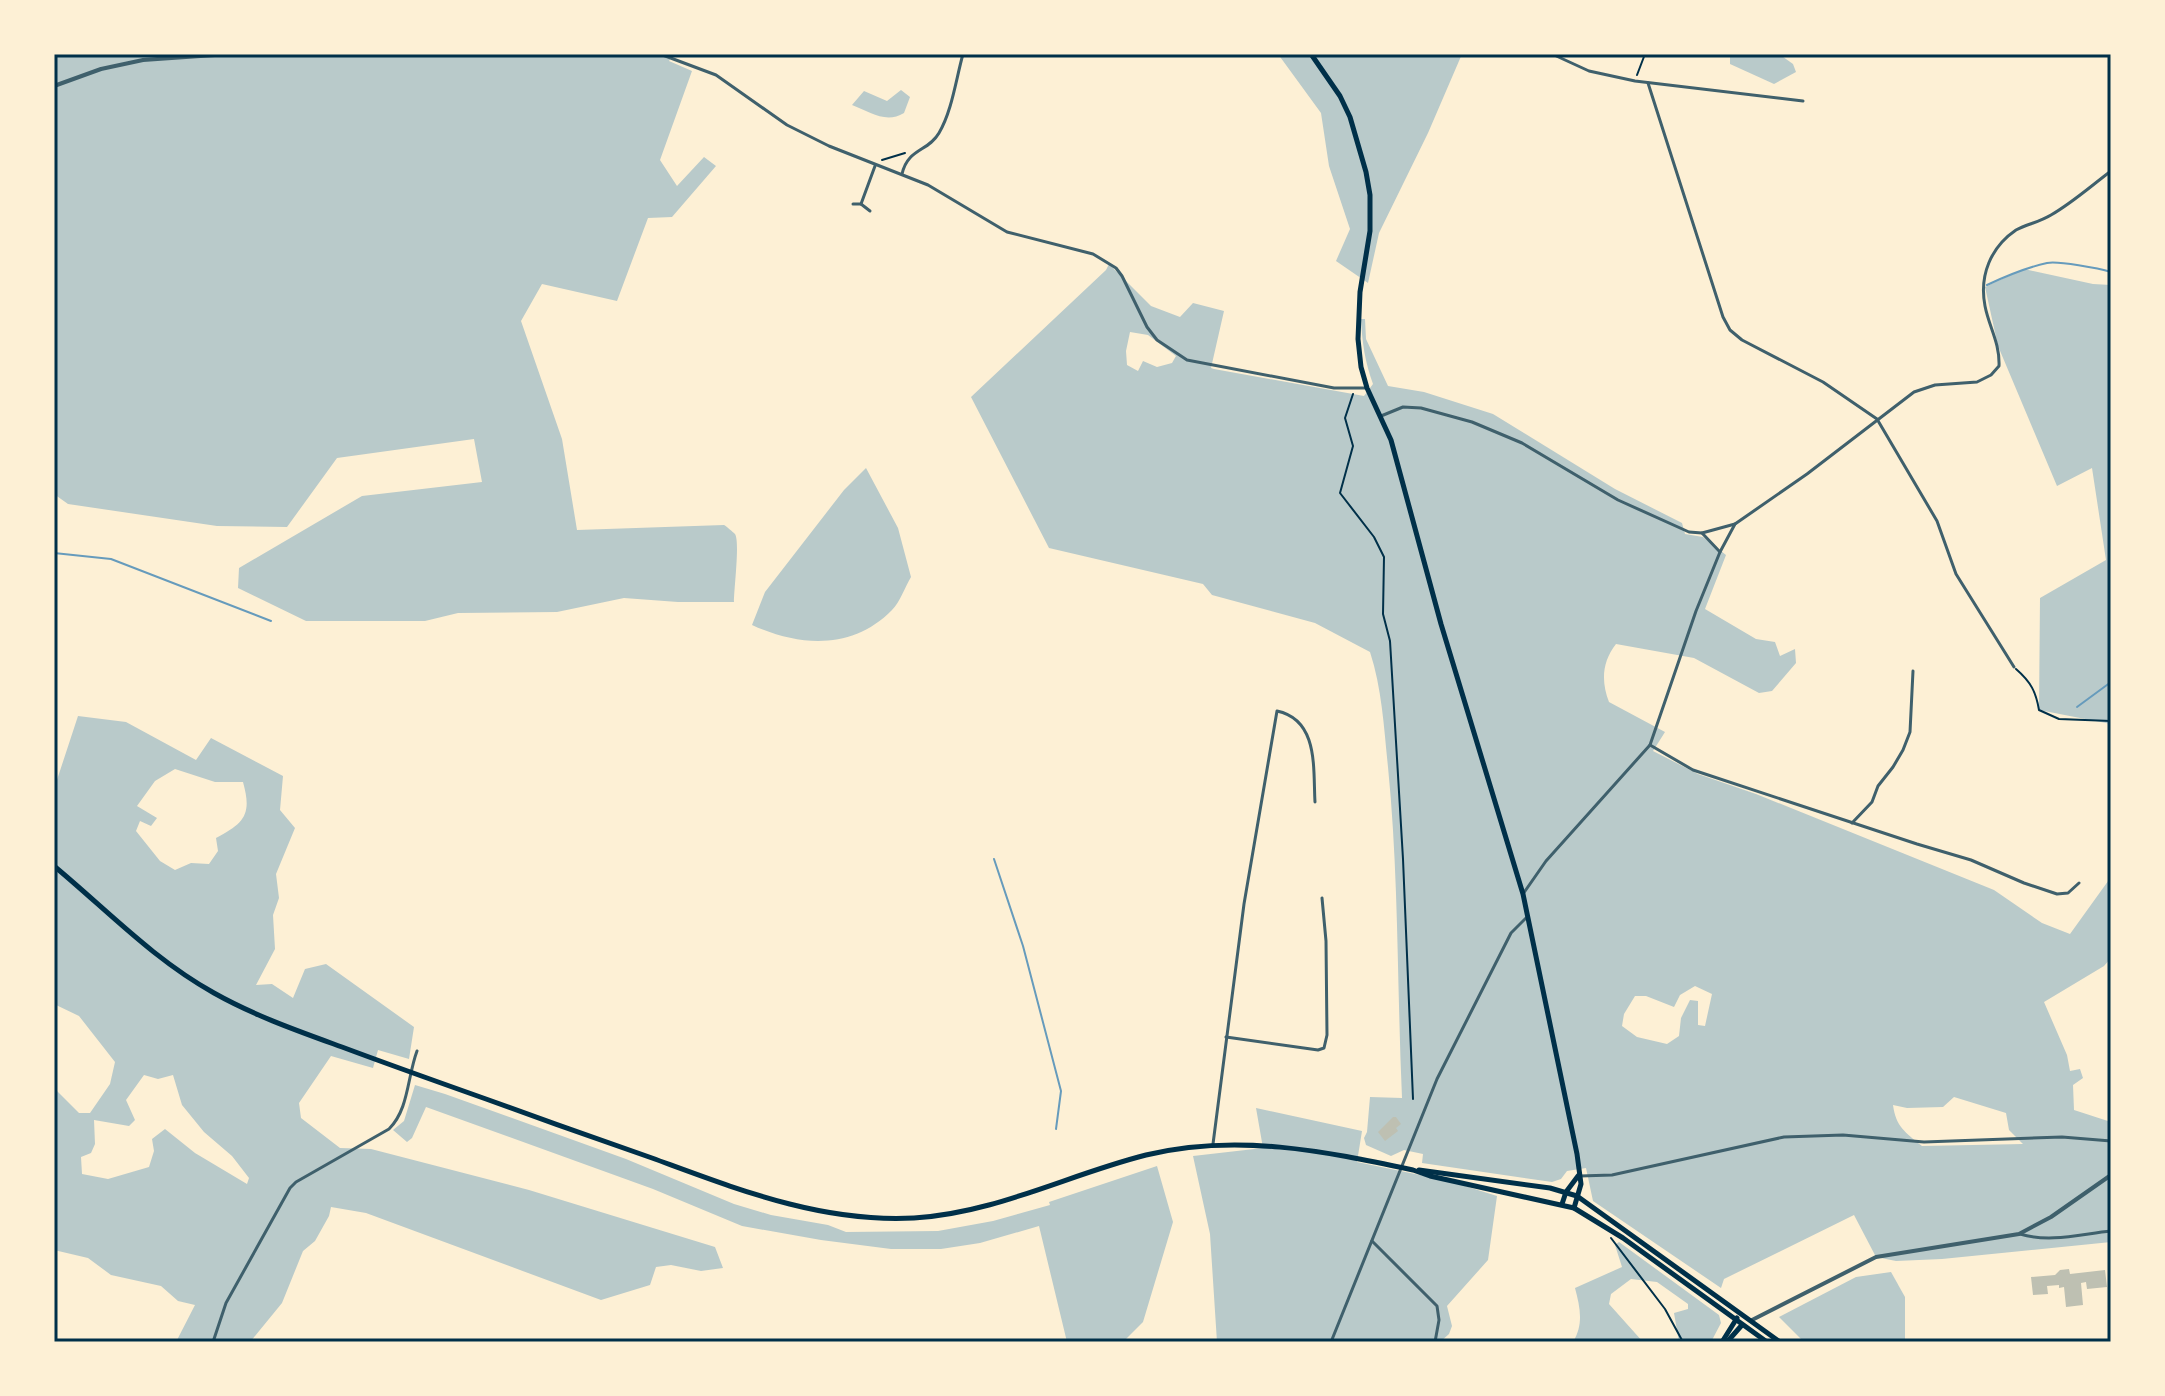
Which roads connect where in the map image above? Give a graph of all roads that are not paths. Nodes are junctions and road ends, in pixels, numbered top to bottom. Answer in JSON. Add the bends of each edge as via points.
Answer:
{"nodes":[{"id":1,"x":229,"y":54,"type":"edge"},
{"id":2,"x":660,"y":54,"type":"edge"},
{"id":3,"x":963,"y":54,"type":"edge"},
{"id":4,"x":1311,"y":54,"type":"edge"},
{"id":5,"x":1552,"y":54,"type":"edge"},
{"id":6,"x":1648,"y":83,"type":"junction"},
{"id":7,"x":54,"y":86,"type":"edge"},
{"id":8,"x":1803,"y":101,"type":"dead end"},
{"id":9,"x":875,"y":165,"type":"junction"},
{"id":10,"x":2111,"y":171,"type":"edge"},
{"id":11,"x":902,"y":174,"type":"junction"},
{"id":12,"x":853,"y":204,"type":"dead end"},
{"id":13,"x":861,"y":204,"type":"junction"},
{"id":14,"x":870,"y":211,"type":"dead end"},
{"id":15,"x":1367,"y":388,"type":"junction"},
{"id":16,"x":1381,"y":416,"type":"junction"},
{"id":17,"x":1877,"y":419,"type":"junction"},
{"id":18,"x":1735,"y":524,"type":"junction"},
{"id":19,"x":1702,"y":533,"type":"junction"},
{"id":20,"x":1720,"y":552,"type":"junction"},
{"id":21,"x":2014,"y":667,"type":"road end"},
{"id":22,"x":1913,"y":671,"type":"dead end"},
{"id":23,"x":1650,"y":745,"type":"junction"},
{"id":24,"x":1315,"y":802,"type":"dead end"},
{"id":25,"x":1852,"y":823,"type":"junction"},
{"id":26,"x":54,"y":866,"type":"edge"},
{"id":27,"x":2079,"y":883,"type":"dead end"},
{"id":28,"x":1523,"y":894,"type":"junction"},
{"id":29,"x":1322,"y":898,"type":"dead end"},
{"id":30,"x":1528,"y":916,"type":"junction"},
{"id":31,"x":1226,"y":1037,"type":"junction"},
{"id":32,"x":417,"y":1051,"type":"dead end"},
{"id":33,"x":410,"y":1072,"type":"junction"},
{"id":34,"x":2111,"y":1141,"type":"edge"},
{"id":35,"x":1213,"y":1145,"type":"junction"},
{"id":36,"x":1401,"y":1167,"type":"junction"},
{"id":37,"x":1413,"y":1170,"type":"junction"},
{"id":38,"x":1579,"y":1175,"type":"junction"},
{"id":39,"x":2111,"y":1175,"type":"edge"},
{"id":40,"x":1566,"y":1192,"type":"junction"},
{"id":41,"x":1577,"y":1196,"type":"junction"},
{"id":42,"x":1562,"y":1204,"type":"junction"},
{"id":43,"x":1572,"y":1207,"type":"junction"},
{"id":44,"x":2111,"y":1231,"type":"edge"},
{"id":45,"x":2019,"y":1234,"type":"junction"},
{"id":46,"x":1372,"y":1241,"type":"junction"},
{"id":47,"x":1745,"y":1316,"type":"junction"},
{"id":48,"x":1734,"y":1319,"type":"junction"},
{"id":49,"x":1752,"y":1320,"type":"junction"},
{"id":50,"x":1742,"y":1325,"type":"junction"},
{"id":51,"x":213,"y":1342,"type":"edge"},
{"id":52,"x":1331,"y":1342,"type":"edge"},
{"id":53,"x":1435,"y":1342,"type":"edge"},
{"id":54,"x":1724,"y":1342,"type":"edge"},
{"id":55,"x":1767,"y":1342,"type":"edge"},
{"id":56,"x":1780,"y":1342,"type":"edge"}],
"edges":[{"from":1,"to":7,"type":"street","via":[[143,60]]},
{"from":2,"to":9,"type":"street","via":[[716,75],[787,125]]},
{"from":3,"to":11,"type":"street","via":[[941,129],[932,142],[907,158]]},
{"from":4,"to":15,"type":"main road","via":[[1350,117],[1368,184],[1370,231],[1358,339]]},
{"from":5,"to":6,"type":"street","via":[[1589,71]]},
{"from":6,"to":8,"type":"street"},
{"from":6,"to":17,"type":"street","via":[[1730,330]]},
{"from":9,"to":11,"type":"street"},
{"from":9,"to":13,"type":"street"},
{"from":10,"to":17,"type":"street","via":[[1994,248],[1985,277],[1985,305],[2000,357],[1991,375],[1914,392]]},
{"from":11,"to":15,"type":"street","via":[[1007,232],[1093,254],[1116,268],[1157,340],[1187,360],[1334,388]]},
{"from":12,"to":13,"type":"street"},
{"from":13,"to":14,"type":"street"},
{"from":15,"to":16,"type":"main road"},
{"from":16,"to":19,"type":"street","via":[[1403,407],[1421,408],[1472,422],[1531,448],[1618,500]]},
{"from":16,"to":28,"type":"main road"},
{"from":17,"to":18,"type":"street"},
{"from":17,"to":21,"type":"street","via":[[1937,521],[1956,574]]},
{"from":18,"to":19,"type":"street"},
{"from":18,"to":20,"type":"street"},
{"from":19,"to":20,"type":"street"},
{"from":20,"to":23,"type":"street"},
{"from":22,"to":25,"type":"street","via":[[1910,732],[1903,750],[1872,802]]},
{"from":23,"to":25,"type":"street","via":[[1693,770]]},
{"from":23,"to":28,"type":"street"},
{"from":24,"to":31,"type":"street","via":[[1308,733],[1289,713],[1277,711]]},
{"from":25,"to":27,"type":"street","via":[[2057,894],[2068,893]]},
{"from":26,"to":33,"type":"main road","via":[[150,951],[216,994],[274,1022]]},
{"from":28,"to":30,"type":"main road"},
{"from":29,"to":31,"type":"street","via":[[1324,1048]]},
{"from":30,"to":36,"type":"street","via":[[1511,933],[1437,1079]]},
{"from":30,"to":38,"type":"main road"},
{"from":31,"to":35,"type":"street"},
{"from":32,"to":33,"type":"street"},
{"from":33,"to":35,"type":"main road","via":[[760,1197],[860,1217],[969,1211],[1146,1155]]},
{"from":33,"to":51,"type":"street","via":[[403,1112],[389,1129],[290,1188],[226,1303]]},
{"from":34,"to":38,"type":"street","via":[[1784,1137],[1612,1175]]},
{"from":35,"to":36,"type":"main road","via":[[1299,1148]]},
{"from":36,"to":37,"type":"main road"},
{"from":36,"to":46,"type":"street"},
{"from":37,"to":40,"type":"main road"},
{"from":37,"to":42,"type":"main road"},
{"from":38,"to":40,"type":"main road"},
{"from":38,"to":41,"type":"main road"},
{"from":39,"to":45,"type":"street"},
{"from":40,"to":41,"type":"main road"},
{"from":40,"to":42,"type":"main road"},
{"from":41,"to":43,"type":"main road"},
{"from":41,"to":47,"type":"main road"},
{"from":42,"to":43,"type":"main road"},
{"from":43,"to":48,"type":"main road"},
{"from":44,"to":45,"type":"street","via":[[2052,1239]]},
{"from":45,"to":49,"type":"street","via":[[1876,1257]]},
{"from":46,"to":52,"type":"street"},
{"from":46,"to":53,"type":"street","via":[[1437,1306]]},
{"from":47,"to":48,"type":"main road"},
{"from":47,"to":49,"type":"main road"},
{"from":48,"to":50,"type":"main road"},
{"from":48,"to":54,"type":"main road"},
{"from":49,"to":50,"type":"street"},
{"from":49,"to":56,"type":"main road"},
{"from":50,"to":54,"type":"main road"},
{"from":50,"to":55,"type":"main road"}]}
